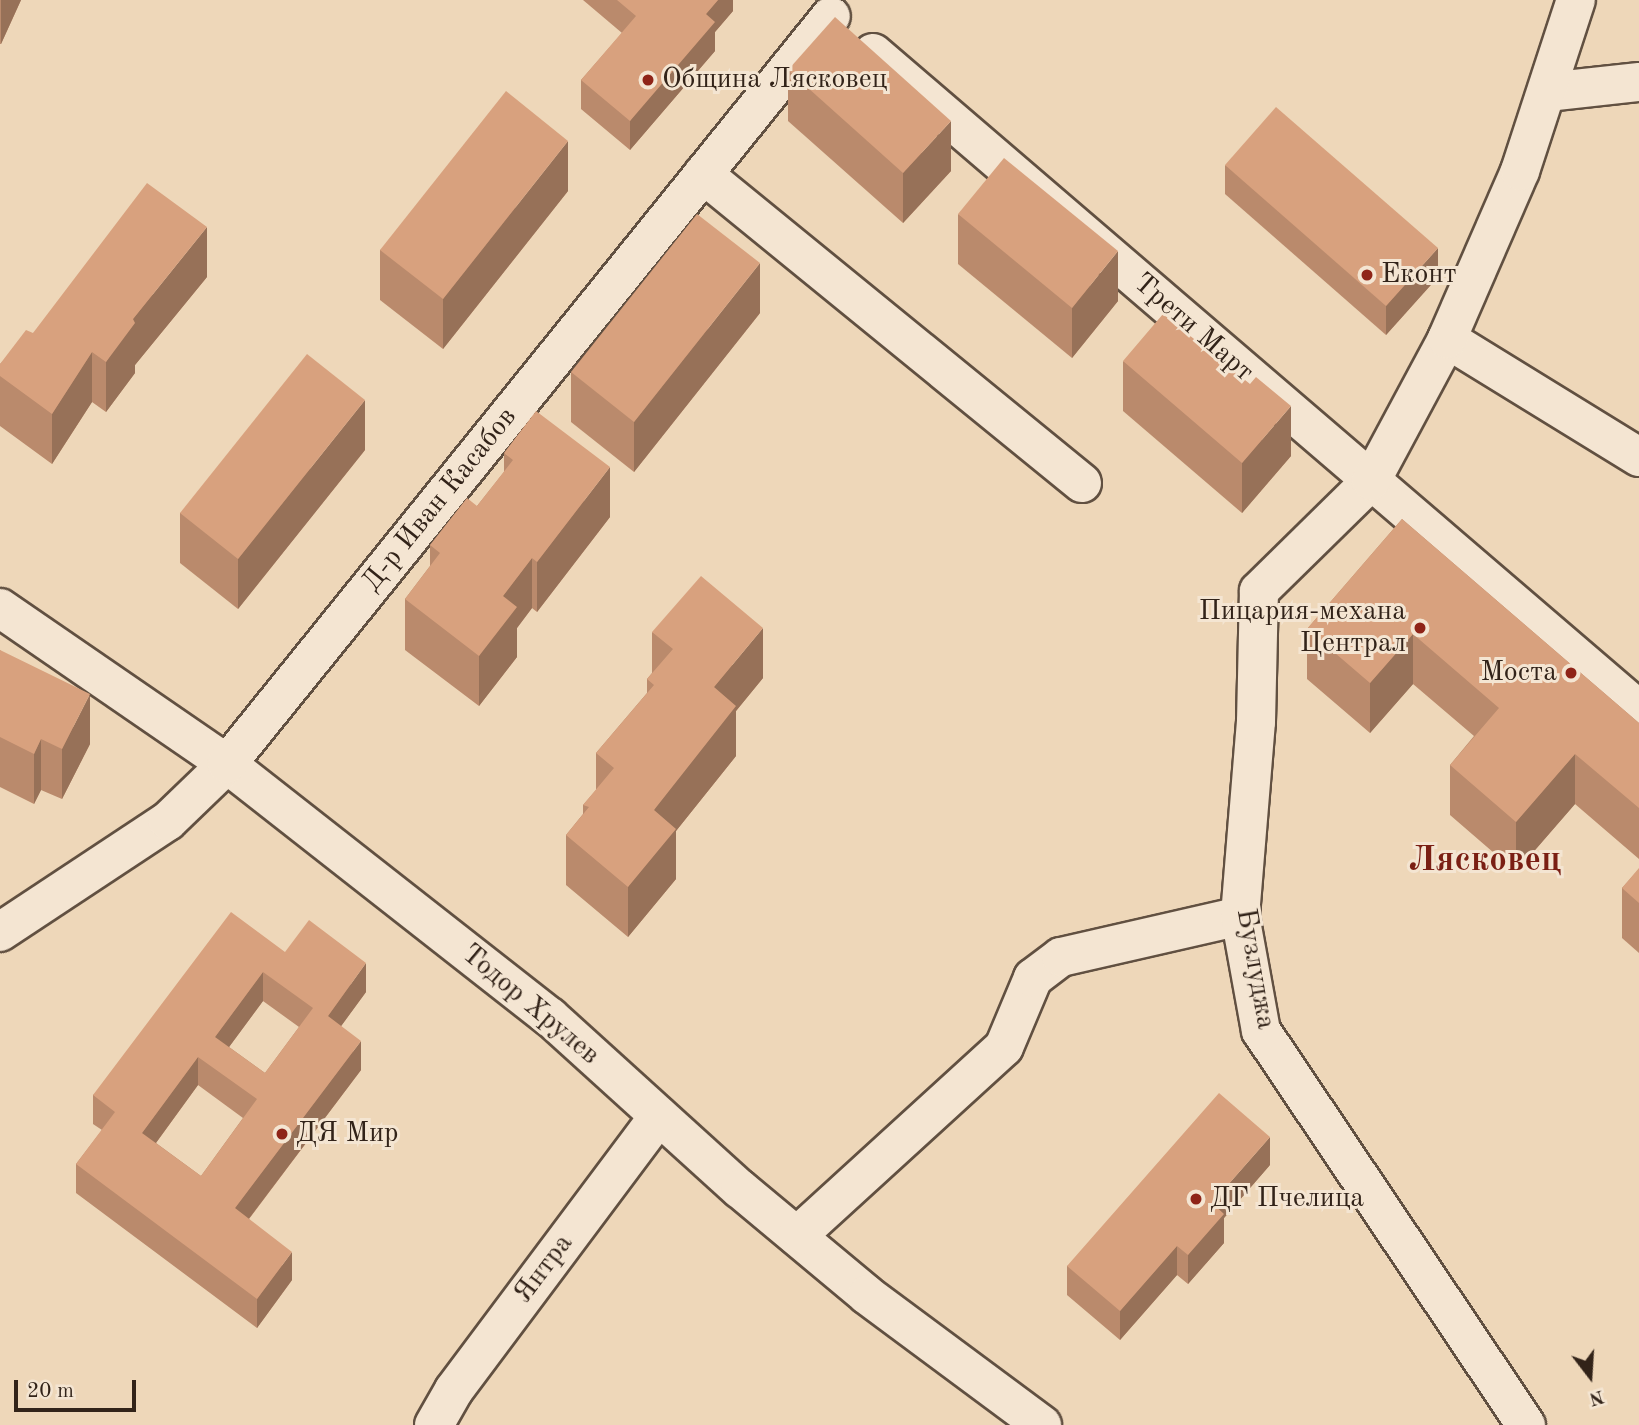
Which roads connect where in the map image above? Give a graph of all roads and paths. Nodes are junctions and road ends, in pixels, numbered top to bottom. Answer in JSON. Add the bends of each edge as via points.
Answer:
{"nodes":[{"id":1,"x":1576,"y":0,"type":"edge"},
{"id":2,"x":821,"y":8,"type":"edge"},
{"id":3,"x":1639,"y":82,"type":"edge"},
{"id":4,"x":1547,"y":92,"type":"junction"},
{"id":5,"x":703,"y":174,"type":"junction"},
{"id":6,"x":1447,"y":340,"type":"junction"},
{"id":7,"x":1639,"y":457,"type":"edge"},
{"id":8,"x":1371,"y":481,"type":"junction"},
{"id":9,"x":1082,"y":483,"type":"dead end"},
{"id":10,"x":0,"y":608,"type":"edge"},
{"id":11,"x":1639,"y":710,"type":"edge"},
{"id":12,"x":227,"y":764,"type":"junction"},
{"id":13,"x":1240,"y":916,"type":"junction"},
{"id":14,"x":0,"y":932,"type":"edge"},
{"id":15,"x":659,"y":1116,"type":"junction"},
{"id":16,"x":797,"y":1236,"type":"junction"},
{"id":17,"x":434,"y":1425,"type":"edge"},
{"id":18,"x":1042,"y":1425,"type":"edge"},
{"id":19,"x":1526,"y":1425,"type":"edge"}],
"edges":[{"from":1,"to":4,"type":"street","name":"Бузлуджа"},
{"from":2,"to":5,"type":"street","name":"Д-р Иван Касабов"},
{"from":2,"to":8,"type":"street","name":"Трети Март"},
{"from":3,"to":4,"type":"street"},
{"from":4,"to":6,"type":"street","name":"Бузлуджа","via":[[1520,171]]},
{"from":5,"to":9,"type":"street"},
{"from":5,"to":12,"type":"street","name":"Д-р Иван Касабов"},
{"from":6,"to":7,"type":"street"},
{"from":6,"to":8,"type":"street","name":"Бузлуджа"},
{"from":8,"to":11,"type":"street","name":"Трети Март"},
{"from":8,"to":13,"type":"street","name":"Бузлуджа","via":[[1259,591],[1256,722]]},
{"from":10,"to":12,"type":"street","name":"Тодор Хрулев"},
{"from":12,"to":14,"type":"street","name":"Д-р Иван Касабов","via":[[168,821]]},
{"from":12,"to":15,"type":"street","name":"Тодор Хрулев","via":[[550,1017]]},
{"from":13,"to":16,"type":"street","via":[[1061,957],[1033,978],[1004,1047]]},
{"from":13,"to":19,"type":"street","name":"Бузлуджа","via":[[1261,1031]]},
{"from":15,"to":16,"type":"street","name":"Тодор Хрулев"},
{"from":15,"to":17,"type":"street","name":"Янтра","via":[[454,1390]]},
{"from":16,"to":18,"type":"street","name":"Тодор Хрулев","via":[[867,1295]]}]}
